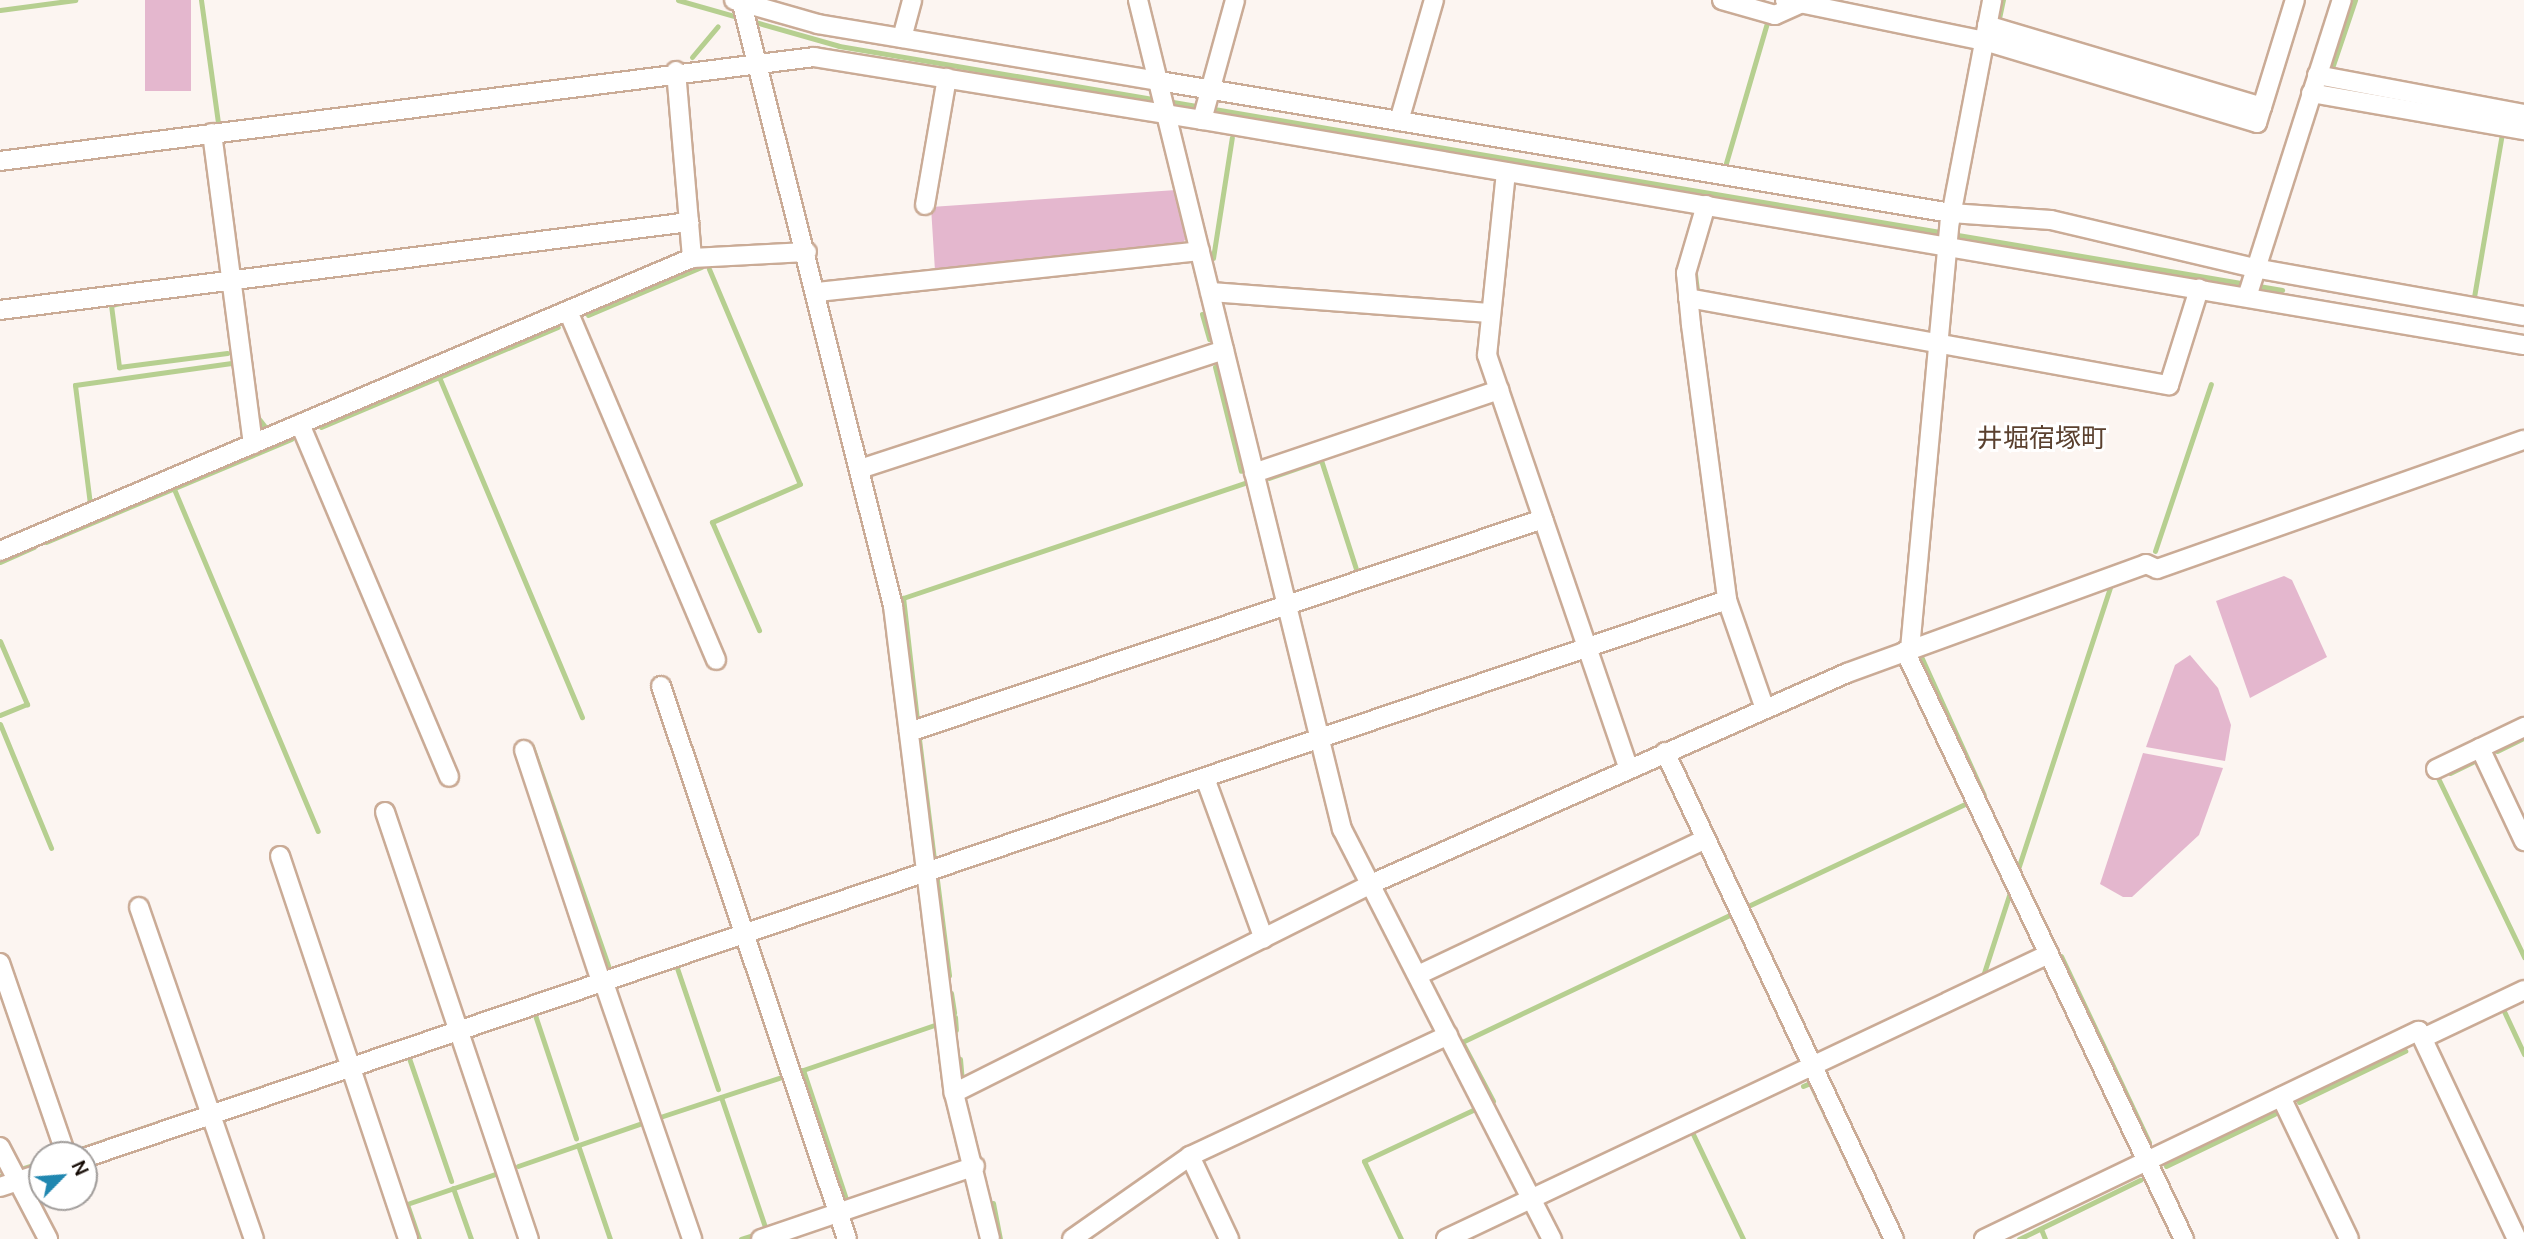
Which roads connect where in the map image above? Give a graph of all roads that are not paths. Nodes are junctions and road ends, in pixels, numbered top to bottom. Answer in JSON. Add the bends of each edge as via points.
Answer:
{"nodes":[{"id":1,"x":912,"y":0,"type":"edge"},
{"id":2,"x":1138,"y":0,"type":"edge"},
{"id":3,"x":1235,"y":0,"type":"edge"},
{"id":4,"x":1434,"y":0,"type":"edge"},
{"id":5,"x":1722,"y":0,"type":"edge"},
{"id":6,"x":1992,"y":0,"type":"edge"},
{"id":7,"x":2295,"y":0,"type":"edge"},
{"id":8,"x":2342,"y":0,"type":"edge"},
{"id":9,"x":1793,"y":2,"type":"edge"},
{"id":10,"x":742,"y":8,"type":"edge"},
{"id":11,"x":1985,"y":33,"type":"junction"},
{"id":12,"x":902,"y":38,"type":"junction"},
{"id":13,"x":758,"y":61,"type":"junction"},
{"id":14,"x":677,"y":71,"type":"junction"},
{"id":15,"x":2317,"y":75,"type":"junction"},
{"id":16,"x":947,"y":78,"type":"junction"},
{"id":17,"x":2311,"y":93,"type":"junction"},
{"id":18,"x":1163,"y":99,"type":"junction"},
{"id":19,"x":1206,"y":106,"type":"junction"},
{"id":20,"x":2524,"y":114,"type":"edge"},
{"id":21,"x":1399,"y":121,"type":"junction"},
{"id":22,"x":2524,"y":130,"type":"edge"},
{"id":23,"x":212,"y":133,"type":"junction"},
{"id":24,"x":0,"y":161,"type":"edge"},
{"id":25,"x":1506,"y":172,"type":"junction"},
{"id":26,"x":925,"y":205,"type":"dead end"},
{"id":27,"x":1706,"y":205,"type":"junction"},
{"id":28,"x":689,"y":222,"type":"junction"},
{"id":29,"x":1949,"y":229,"type":"junction"},
{"id":30,"x":1200,"y":251,"type":"junction"},
{"id":31,"x":807,"y":252,"type":"junction"},
{"id":32,"x":692,"y":258,"type":"junction"},
{"id":33,"x":232,"y":279,"type":"junction"},
{"id":34,"x":2251,"y":283,"type":"junction"},
{"id":35,"x":2199,"y":289,"type":"junction"},
{"id":36,"x":817,"y":292,"type":"junction"},
{"id":37,"x":1210,"y":292,"type":"junction"},
{"id":38,"x":1688,"y":298,"type":"junction"},
{"id":39,"x":0,"y":310,"type":"edge"},
{"id":40,"x":568,"y":311,"type":"junction"},
{"id":41,"x":1490,"y":313,"type":"junction"},
{"id":42,"x":2524,"y":316,"type":"edge"},
{"id":43,"x":1938,"y":343,"type":"junction"},
{"id":44,"x":2524,"y":345,"type":"edge"},
{"id":45,"x":1224,"y":350,"type":"junction"},
{"id":46,"x":1499,"y":390,"type":"junction"},
{"id":47,"x":300,"y":424,"type":"junction"},
{"id":48,"x":2524,"y":440,"type":"edge"},
{"id":49,"x":253,"y":444,"type":"junction"},
{"id":50,"x":860,"y":469,"type":"junction"},
{"id":51,"x":1254,"y":473,"type":"junction"},
{"id":52,"x":1543,"y":519,"type":"junction"},
{"id":53,"x":0,"y":551,"type":"edge"},
{"id":54,"x":1727,"y":600,"type":"junction"},
{"id":55,"x":1285,"y":605,"type":"junction"},
{"id":56,"x":1587,"y":646,"type":"junction"},
{"id":57,"x":1908,"y":650,"type":"junction"},
{"id":58,"x":716,"y":660,"type":"dead end"},
{"id":59,"x":661,"y":686,"type":"dead end"},
{"id":60,"x":1765,"y":709,"type":"junction"},
{"id":61,"x":2524,"y":727,"type":"edge"},
{"id":62,"x":909,"y":732,"type":"junction"},
{"id":63,"x":1318,"y":739,"type":"junction"},
{"id":64,"x":2480,"y":748,"type":"junction"},
{"id":65,"x":524,"y":750,"type":"dead end"},
{"id":66,"x":1665,"y":752,"type":"junction"},
{"id":67,"x":1628,"y":768,"type":"junction"},
{"id":68,"x":2436,"y":769,"type":"dead end"},
{"id":69,"x":449,"y":777,"type":"dead end"},
{"id":70,"x":1205,"y":778,"type":"junction"},
{"id":71,"x":385,"y":812,"type":"dead end"},
{"id":72,"x":1706,"y":839,"type":"junction"},
{"id":73,"x":2524,"y":841,"type":"edge"},
{"id":74,"x":280,"y":856,"type":"dead end"},
{"id":75,"x":926,"y":875,"type":"junction"},
{"id":76,"x":1371,"y":884,"type":"junction"},
{"id":77,"x":139,"y":907,"type":"dead end"},
{"id":78,"x":745,"y":936,"type":"junction"},
{"id":79,"x":1264,"y":939,"type":"junction"},
{"id":80,"x":2049,"y":954,"type":"junction"},
{"id":81,"x":0,"y":962,"type":"edge"},
{"id":82,"x":1418,"y":975,"type":"junction"},
{"id":83,"x":603,"y":984,"type":"junction"},
{"id":84,"x":2524,"y":990,"type":"edge"},
{"id":85,"x":459,"y":1032,"type":"junction"},
{"id":86,"x":1448,"y":1035,"type":"junction"},
{"id":87,"x":2423,"y":1038,"type":"junction"},
{"id":88,"x":1812,"y":1066,"type":"junction"},
{"id":89,"x":351,"y":1068,"type":"junction"},
{"id":90,"x":954,"y":1093,"type":"junction"},
{"id":91,"x":2281,"y":1097,"type":"junction"},
{"id":92,"x":209,"y":1116,"type":"junction"},
{"id":93,"x":61,"y":1141,"type":"edge"},
{"id":94,"x":0,"y":1147,"type":"edge"},
{"id":95,"x":98,"y":1153,"type":"edge"},
{"id":96,"x":1190,"y":1156,"type":"junction"},
{"id":97,"x":2147,"y":1162,"type":"junction"},
{"id":98,"x":975,"y":1166,"type":"junction"},
{"id":99,"x":28,"y":1177,"type":"edge"},
{"id":100,"x":19,"y":1180,"type":"junction"},
{"id":101,"x":0,"y":1187,"type":"edge"},
{"id":102,"x":1532,"y":1199,"type":"junction"},
{"id":103,"x":838,"y":1212,"type":"junction"},
{"id":104,"x":48,"y":1239,"type":"edge"},
{"id":105,"x":254,"y":1239,"type":"edge"},
{"id":106,"x":408,"y":1239,"type":"edge"},
{"id":107,"x":529,"y":1239,"type":"edge"},
{"id":108,"x":692,"y":1239,"type":"edge"},
{"id":109,"x":761,"y":1239,"type":"edge"},
{"id":110,"x":847,"y":1239,"type":"edge"},
{"id":111,"x":990,"y":1239,"type":"edge"},
{"id":112,"x":1072,"y":1239,"type":"edge"},
{"id":113,"x":1229,"y":1239,"type":"edge"},
{"id":114,"x":1446,"y":1239,"type":"edge"},
{"id":115,"x":1552,"y":1239,"type":"edge"},
{"id":116,"x":1894,"y":1239,"type":"edge"},
{"id":117,"x":1984,"y":1239,"type":"edge"},
{"id":118,"x":2183,"y":1239,"type":"edge"},
{"id":119,"x":2349,"y":1239,"type":"edge"},
{"id":120,"x":2517,"y":1239,"type":"edge"}],
"edges":[{"from":1,"to":12,"type":"street"},
{"from":2,"to":18,"type":"street"},
{"from":3,"to":19,"type":"street"},
{"from":4,"to":21,"type":"street"},
{"from":5,"to":9,"type":"street","via":[[1775,15]]},
{"from":6,"to":11,"type":"street"},
{"from":7,"to":11,"type":"street","via":[[2257,123]]},
{"from":8,"to":15,"type":"street"},
{"from":9,"to":11,"type":"street"},
{"from":10,"to":12,"type":"street"},
{"from":10,"to":13,"type":"street"},
{"from":11,"to":29,"type":"street"},
{"from":12,"to":18,"type":"street"},
{"from":13,"to":14,"type":"street"},
{"from":13,"to":16,"type":"street","via":[[814,57]]},
{"from":13,"to":31,"type":"street"},
{"from":14,"to":23,"type":"street"},
{"from":14,"to":28,"type":"street"},
{"from":15,"to":17,"type":"street"},
{"from":15,"to":20,"type":"street"},
{"from":16,"to":18,"type":"street"},
{"from":16,"to":26,"type":"street"},
{"from":17,"to":22,"type":"street"},
{"from":17,"to":34,"type":"street"},
{"from":18,"to":19,"type":"street"},
{"from":18,"to":19,"type":"street"},
{"from":18,"to":30,"type":"street"},
{"from":19,"to":21,"type":"street"},
{"from":19,"to":25,"type":"street"},
{"from":21,"to":29,"type":"street"},
{"from":23,"to":24,"type":"street"},
{"from":23,"to":33,"type":"street"},
{"from":25,"to":27,"type":"street"},
{"from":25,"to":41,"type":"street"},
{"from":27,"to":29,"type":"street"},
{"from":27,"to":38,"type":"street","via":[[1686,273]]},
{"from":28,"to":32,"type":"street"},
{"from":28,"to":33,"type":"street"},
{"from":29,"to":34,"type":"street","via":[[2051,220]]},
{"from":29,"to":35,"type":"street"},
{"from":29,"to":43,"type":"street"},
{"from":30,"to":36,"type":"street"},
{"from":30,"to":37,"type":"street"},
{"from":31,"to":32,"type":"street"},
{"from":31,"to":36,"type":"street"},
{"from":32,"to":40,"type":"street"},
{"from":33,"to":39,"type":"street"},
{"from":33,"to":49,"type":"street"},
{"from":34,"to":35,"type":"street"},
{"from":34,"to":42,"type":"street"},
{"from":34,"to":44,"type":"street"},
{"from":35,"to":43,"type":"street","via":[[2169,385]]},
{"from":36,"to":50,"type":"street"},
{"from":37,"to":41,"type":"street"},
{"from":37,"to":45,"type":"street"},
{"from":38,"to":43,"type":"street"},
{"from":38,"to":54,"type":"street"},
{"from":40,"to":47,"type":"street"},
{"from":40,"to":58,"type":"street"},
{"from":41,"to":46,"type":"street","via":[[1487,355]]},
{"from":43,"to":57,"type":"street"},
{"from":45,"to":50,"type":"street"},
{"from":45,"to":51,"type":"street"},
{"from":46,"to":51,"type":"street"},
{"from":46,"to":52,"type":"street"},
{"from":47,"to":49,"type":"street"},
{"from":47,"to":69,"type":"street"},
{"from":48,"to":57,"type":"street"},
{"from":49,"to":53,"type":"street"},
{"from":50,"to":62,"type":"street","via":[[893,606]]},
{"from":51,"to":55,"type":"street"},
{"from":52,"to":55,"type":"street"},
{"from":52,"to":56,"type":"street"},
{"from":54,"to":56,"type":"street"},
{"from":54,"to":60,"type":"street"},
{"from":55,"to":62,"type":"street"},
{"from":55,"to":63,"type":"street"},
{"from":56,"to":63,"type":"street"},
{"from":56,"to":67,"type":"street"},
{"from":57,"to":60,"type":"street"},
{"from":57,"to":80,"type":"street"},
{"from":59,"to":78,"type":"street"},
{"from":60,"to":66,"type":"street"},
{"from":61,"to":64,"type":"street"},
{"from":62,"to":75,"type":"street"},
{"from":63,"to":70,"type":"street"},
{"from":63,"to":76,"type":"street","via":[[1342,829]]},
{"from":64,"to":68,"type":"street"},
{"from":64,"to":73,"type":"street"},
{"from":65,"to":83,"type":"street"},
{"from":66,"to":67,"type":"street"},
{"from":66,"to":72,"type":"street"},
{"from":67,"to":76,"type":"street"},
{"from":70,"to":75,"type":"street"},
{"from":70,"to":79,"type":"street"},
{"from":71,"to":85,"type":"street"},
{"from":72,"to":82,"type":"street"},
{"from":72,"to":88,"type":"street"},
{"from":74,"to":89,"type":"street"},
{"from":75,"to":78,"type":"street"},
{"from":75,"to":90,"type":"street"},
{"from":76,"to":79,"type":"street"},
{"from":76,"to":82,"type":"street"},
{"from":77,"to":92,"type":"street"},
{"from":78,"to":83,"type":"street"},
{"from":78,"to":103,"type":"street"},
{"from":79,"to":90,"type":"street"},
{"from":80,"to":88,"type":"street"},
{"from":80,"to":97,"type":"street"},
{"from":81,"to":93,"type":"street"},
{"from":82,"to":86,"type":"street"},
{"from":83,"to":85,"type":"street"},
{"from":83,"to":108,"type":"street"},
{"from":84,"to":87,"type":"street"},
{"from":85,"to":89,"type":"street"},
{"from":85,"to":107,"type":"street"},
{"from":86,"to":96,"type":"street"},
{"from":86,"to":102,"type":"street"},
{"from":87,"to":91,"type":"street","via":[[2419,1031]]},
{"from":87,"to":120,"type":"street"},
{"from":88,"to":102,"type":"street"},
{"from":88,"to":116,"type":"street"},
{"from":89,"to":92,"type":"street"},
{"from":89,"to":106,"type":"street"},
{"from":90,"to":98,"type":"street"},
{"from":91,"to":97,"type":"street"},
{"from":91,"to":119,"type":"street"},
{"from":92,"to":95,"type":"street"},
{"from":92,"to":105,"type":"street"},
{"from":94,"to":100,"type":"street"},
{"from":96,"to":112,"type":"street"},
{"from":96,"to":113,"type":"street"},
{"from":97,"to":117,"type":"street"},
{"from":97,"to":118,"type":"street"},
{"from":98,"to":103,"type":"street"},
{"from":98,"to":111,"type":"street"},
{"from":99,"to":100,"type":"street"},
{"from":100,"to":101,"type":"street"},
{"from":100,"to":104,"type":"street"},
{"from":102,"to":114,"type":"street"},
{"from":102,"to":115,"type":"street"},
{"from":103,"to":109,"type":"street"},
{"from":103,"to":110,"type":"street"}]}
